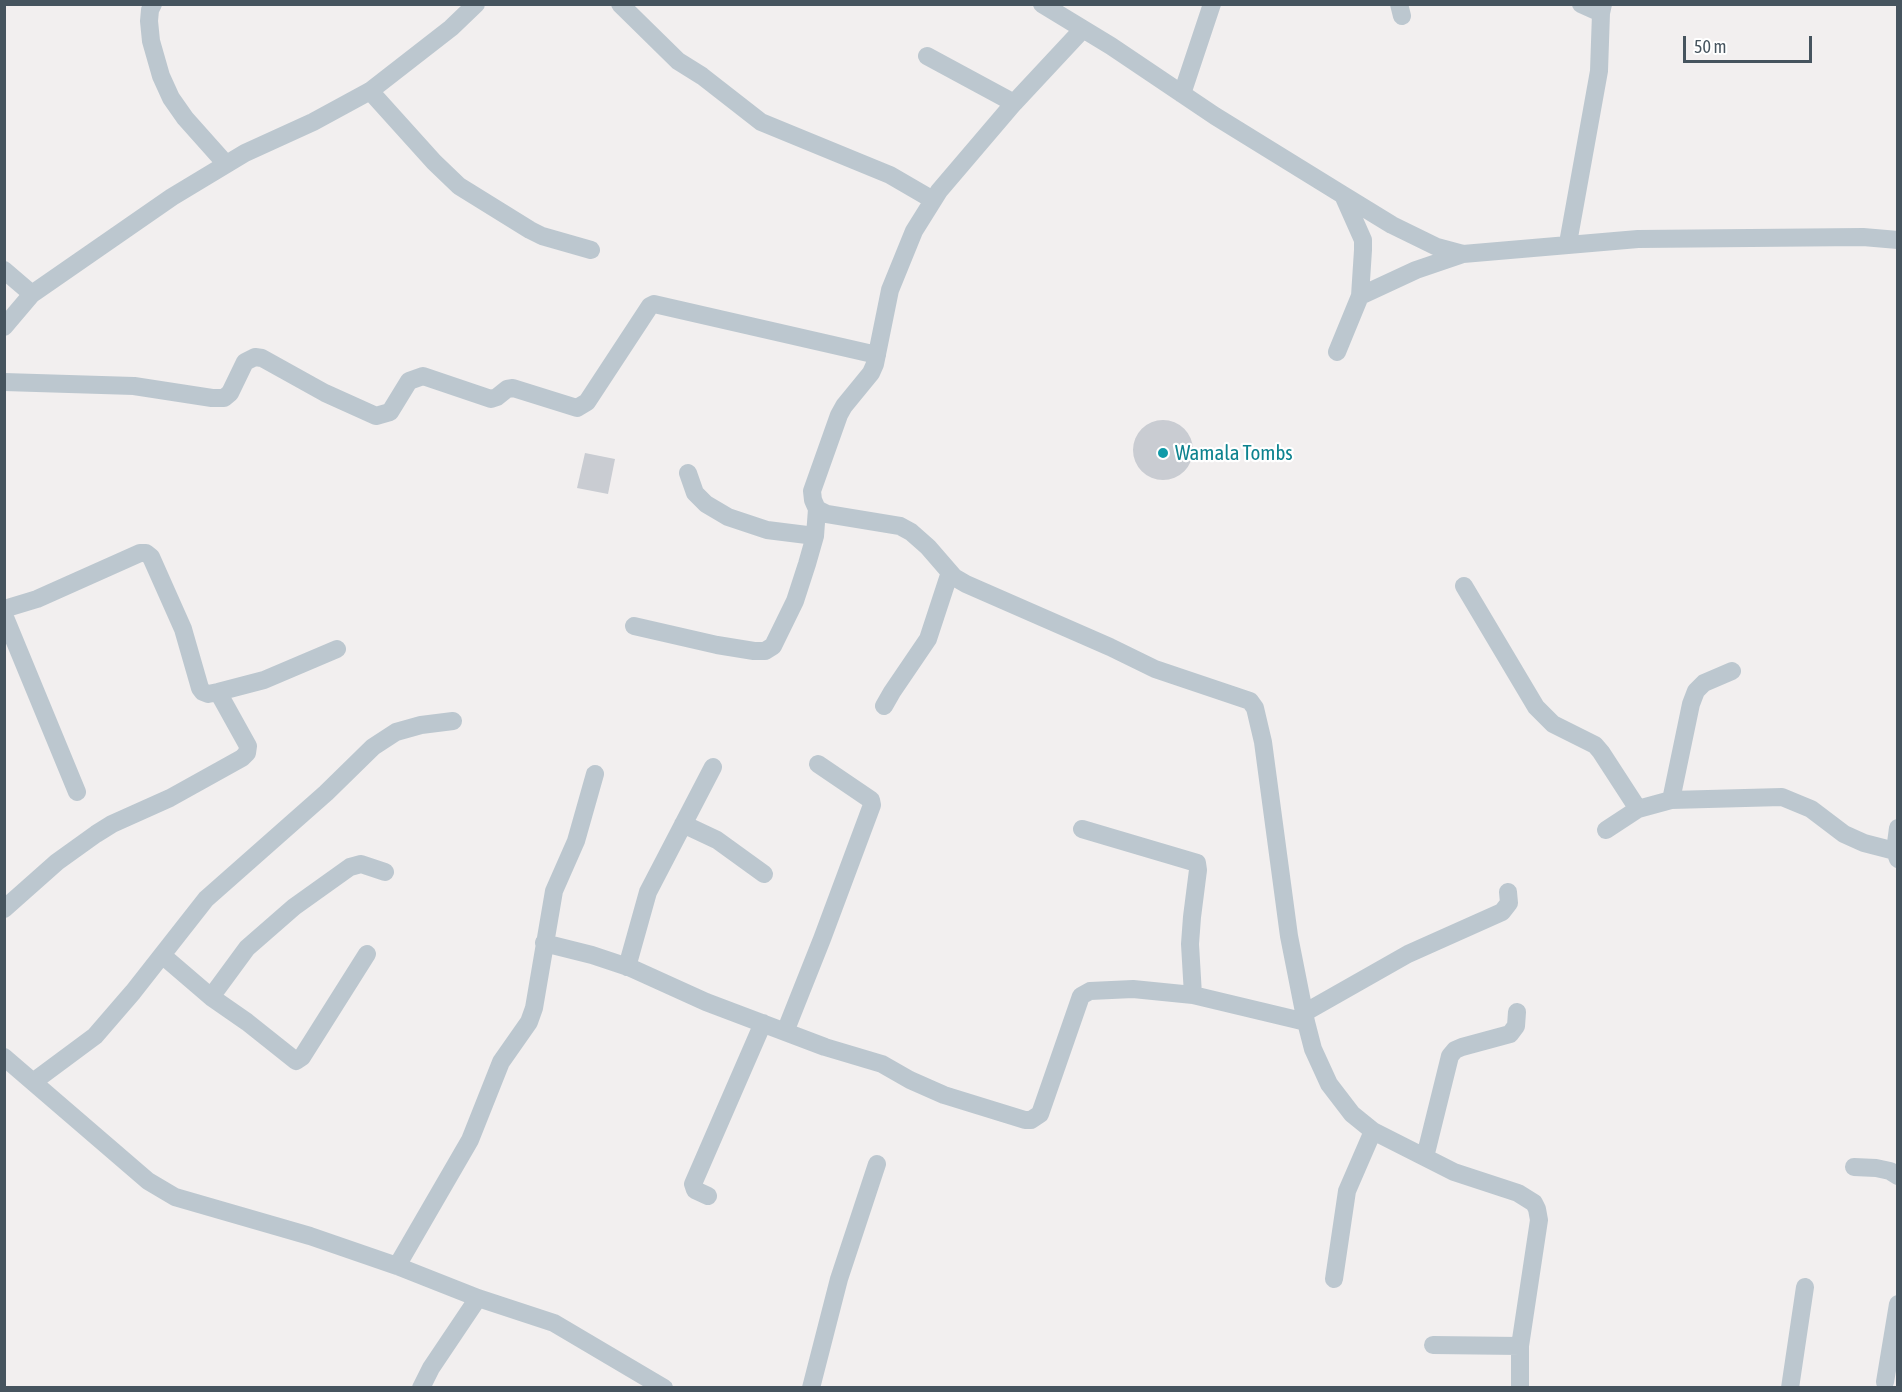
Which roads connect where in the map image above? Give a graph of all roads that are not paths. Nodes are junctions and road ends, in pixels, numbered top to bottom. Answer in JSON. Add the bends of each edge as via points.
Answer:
{"nodes":[{"id":1,"x":153,"y":4,"type":"edge"},
{"id":2,"x":476,"y":4,"type":"edge"},
{"id":3,"x":620,"y":4,"type":"edge"},
{"id":4,"x":1042,"y":4,"type":"edge"},
{"id":5,"x":1212,"y":4,"type":"edge"},
{"id":6,"x":1581,"y":4,"type":"edge"},
{"id":7,"x":1602,"y":9,"type":"edge"},
{"id":8,"x":1083,"y":29,"type":"junction"},
{"id":9,"x":927,"y":56,"type":"dead end"},
{"id":10,"x":370,"y":91,"type":"junction"},
{"id":11,"x":1182,"y":94,"type":"junction"},
{"id":12,"x":1014,"y":103,"type":"junction"},
{"id":13,"x":226,"y":164,"type":"junction"},
{"id":14,"x":1343,"y":195,"type":"junction"},
{"id":15,"x":933,"y":200,"type":"junction"},
{"id":16,"x":1898,"y":240,"type":"edge"},
{"id":17,"x":1568,"y":243,"type":"junction"},
{"id":18,"x":591,"y":250,"type":"dead end"},
{"id":19,"x":1463,"y":254,"type":"junction"},
{"id":20,"x":4,"y":270,"type":"edge"},
{"id":21,"x":32,"y":294,"type":"junction"},
{"id":22,"x":1360,"y":296,"type":"junction"},
{"id":23,"x":4,"y":327,"type":"edge"},
{"id":24,"x":1337,"y":352,"type":"dead end"},
{"id":25,"x":877,"y":355,"type":"junction"},
{"id":26,"x":4,"y":382,"type":"edge"},
{"id":27,"x":688,"y":473,"type":"dead end"},
{"id":28,"x":817,"y":509,"type":"junction"},
{"id":29,"x":815,"y":536,"type":"junction"},
{"id":30,"x":950,"y":572,"type":"junction"},
{"id":31,"x":1464,"y":586,"type":"dead end"},
{"id":32,"x":4,"y":609,"type":"edge"},
{"id":33,"x":4,"y":615,"type":"edge"},
{"id":34,"x":634,"y":626,"type":"dead end"},
{"id":35,"x":338,"y":649,"type":"dead end"},
{"id":36,"x":1732,"y":671,"type":"dead end"},
{"id":37,"x":218,"y":692,"type":"junction"},
{"id":38,"x":884,"y":706,"type":"dead end"},
{"id":39,"x":453,"y":721,"type":"dead end"},
{"id":40,"x":818,"y":764,"type":"dead end"},
{"id":41,"x":713,"y":767,"type":"dead end"},
{"id":42,"x":596,"y":774,"type":"dead end"},
{"id":43,"x":77,"y":792,"type":"dead end"},
{"id":44,"x":1671,"y":800,"type":"junction"},
{"id":45,"x":1638,"y":809,"type":"junction"},
{"id":46,"x":683,"y":824,"type":"junction"},
{"id":47,"x":1898,"y":828,"type":"edge"},
{"id":48,"x":1082,"y":829,"type":"dead end"},
{"id":49,"x":1606,"y":830,"type":"dead end"},
{"id":50,"x":1896,"y":855,"type":"edge"},
{"id":51,"x":385,"y":872,"type":"dead end"},
{"id":52,"x":764,"y":874,"type":"dead end"},
{"id":53,"x":1508,"y":892,"type":"dead end"},
{"id":54,"x":4,"y":909,"type":"edge"},
{"id":55,"x":544,"y":943,"type":"junction"},
{"id":56,"x":367,"y":954,"type":"dead end"},
{"id":57,"x":162,"y":955,"type":"junction"},
{"id":58,"x":627,"y":966,"type":"junction"},
{"id":59,"x":1193,"y":995,"type":"junction"},
{"id":60,"x":211,"y":997,"type":"junction"},
{"id":61,"x":1517,"y":1012,"type":"dead end"},
{"id":62,"x":1305,"y":1018,"type":"junction"},
{"id":63,"x":763,"y":1023,"type":"junction"},
{"id":64,"x":785,"y":1032,"type":"junction"},
{"id":65,"x":6,"y":1064,"type":"edge"},
{"id":66,"x":33,"y":1082,"type":"junction"},
{"id":67,"x":1373,"y":1131,"type":"junction"},
{"id":68,"x":1425,"y":1157,"type":"junction"},
{"id":69,"x":877,"y":1164,"type":"dead end"},
{"id":70,"x":1854,"y":1167,"type":"dead end"},
{"id":71,"x":1898,"y":1176,"type":"edge"},
{"id":72,"x":708,"y":1196,"type":"dead end"},
{"id":73,"x":397,"y":1266,"type":"junction"},
{"id":74,"x":1334,"y":1279,"type":"dead end"},
{"id":75,"x":1805,"y":1287,"type":"dead end"},
{"id":76,"x":478,"y":1298,"type":"junction"},
{"id":77,"x":1898,"y":1304,"type":"edge"},
{"id":78,"x":1432,"y":1346,"type":"dead end"},
{"id":79,"x":1520,"y":1346,"type":"junction"},
{"id":80,"x":1885,"y":1382,"type":"dead end"},
{"id":81,"x":421,"y":1388,"type":"edge"},
{"id":82,"x":664,"y":1388,"type":"edge"},
{"id":83,"x":811,"y":1388,"type":"edge"},
{"id":84,"x":1520,"y":1388,"type":"edge"},
{"id":85,"x":1790,"y":1388,"type":"edge"}],
"edges":[{"from":1,"to":13,"type":"street","via":[[149,21],[151,41],[171,98]]},
{"from":2,"to":10,"type":"street","via":[[452,28]]},
{"from":3,"to":15,"type":"street","via":[[678,61],[761,122],[890,175]]},
{"from":4,"to":8,"type":"street"},
{"from":5,"to":11,"type":"street"},
{"from":6,"to":7,"type":"street"},
{"from":7,"to":17,"type":"street","via":[[1599,71]]},
{"from":8,"to":11,"type":"street"},
{"from":8,"to":12,"type":"street"},
{"from":9,"to":12,"type":"street"},
{"from":10,"to":13,"type":"street"},
{"from":10,"to":18,"type":"street","via":[[459,186],[542,236]]},
{"from":11,"to":14,"type":"street"},
{"from":12,"to":15,"type":"street"},
{"from":13,"to":21,"type":"street"},
{"from":14,"to":19,"type":"street","via":[[1392,225],[1437,247]]},
{"from":14,"to":22,"type":"street","via":[[1363,240]]},
{"from":15,"to":25,"type":"street","via":[[914,231],[890,290]]},
{"from":16,"to":17,"type":"street","via":[[1742,237]]},
{"from":17,"to":19,"type":"street"},
{"from":19,"to":22,"type":"street","via":[[1398,277]]},
{"from":20,"to":21,"type":"street"},
{"from":21,"to":23,"type":"street"},
{"from":22,"to":24,"type":"street"},
{"from":25,"to":26,"type":"street","via":[[654,304],[587,402],[577,408],[513,388],[491,399],[423,376],[409,381],[390,412],[376,416],[255,357],[245,362],[224,398],[134,386]]},
{"from":25,"to":28,"type":"street","via":[[872,373],[839,415],[812,491]]},
{"from":27,"to":29,"type":"street","via":[[695,493],[705,504],[728,517],[767,530]]},
{"from":28,"to":29,"type":"street"},
{"from":28,"to":30,"type":"street","via":[[900,526],[928,547]]},
{"from":29,"to":34,"type":"street","via":[[795,602],[773,646],[765,651],[717,645]]},
{"from":30,"to":38,"type":"street","via":[[928,639]]},
{"from":30,"to":62,"type":"street","via":[[966,584],[1155,669],[1250,701],[1263,742],[1289,936]]},
{"from":31,"to":45,"type":"street","via":[[1536,707],[1553,724],[1601,752]]},
{"from":32,"to":37,"type":"street","via":[[38,599],[146,553],[183,629],[200,688],[208,694]]},
{"from":33,"to":43,"type":"street"},
{"from":35,"to":37,"type":"street","via":[[264,680]]},
{"from":36,"to":44,"type":"street","via":[[1704,683],[1696,691]]},
{"from":37,"to":54,"type":"street","via":[[247,742],[247,753],[170,798],[96,834]]},
{"from":39,"to":57,"type":"street","via":[[421,725],[383,738],[206,899]]},
{"from":40,"to":64,"type":"street","via":[[871,800],[872,805]]},
{"from":41,"to":46,"type":"street"},
{"from":42,"to":55,"type":"street","via":[[576,841],[554,891]]},
{"from":44,"to":45,"type":"street"},
{"from":44,"to":50,"type":"street","via":[[1782,796],[1811,809],[1844,834]]},
{"from":45,"to":49,"type":"street"},
{"from":46,"to":52,"type":"street","via":[[717,840]]},
{"from":46,"to":58,"type":"street","via":[[648,892]]},
{"from":47,"to":50,"type":"street"},
{"from":48,"to":59,"type":"street","via":[[1197,863],[1190,944]]},
{"from":51,"to":60,"type":"street","via":[[361,864],[350,867],[254,942]]},
{"from":53,"to":62,"type":"street","via":[[1509,903],[1502,912],[1399,959]]},
{"from":55,"to":58,"type":"street"},
{"from":55,"to":73,"type":"street","via":[[534,1008],[528,1022],[501,1062],[470,1140]]},
{"from":56,"to":60,"type":"street","via":[[300,1060],[296,1061]]},
{"from":57,"to":60,"type":"street"},
{"from":57,"to":66,"type":"street","via":[[95,1036]]},
{"from":58,"to":63,"type":"street"},
{"from":59,"to":62,"type":"street"},
{"from":59,"to":64,"type":"street","via":[[1132,989],[1090,991],[1081,996],[1043,1109],[1031,1120],[944,1095],[882,1064]]},
{"from":61,"to":68,"type":"street","via":[[1516,1026],[1510,1034],[1462,1047],[1450,1056]]},
{"from":62,"to":67,"type":"street","via":[[1313,1049],[1329,1084],[1352,1114]]},
{"from":63,"to":64,"type":"street"},
{"from":63,"to":72,"type":"street","via":[[693,1184],[695,1190]]},
{"from":65,"to":66,"type":"street"},
{"from":66,"to":73,"type":"street","via":[[148,1181],[175,1197]]},
{"from":67,"to":68,"type":"street"},
{"from":67,"to":74,"type":"street","via":[[1347,1191]]},
{"from":68,"to":79,"type":"street","via":[[1534,1203],[1539,1220]]},
{"from":69,"to":83,"type":"street","via":[[839,1279]]},
{"from":70,"to":71,"type":"street","via":[[1876,1168]]},
{"from":73,"to":76,"type":"street"},
{"from":75,"to":85,"type":"street"},
{"from":76,"to":81,"type":"street"},
{"from":76,"to":82,"type":"street","via":[[554,1323]]},
{"from":77,"to":80,"type":"street"},
{"from":78,"to":79,"type":"street"},
{"from":79,"to":84,"type":"street"}]}
